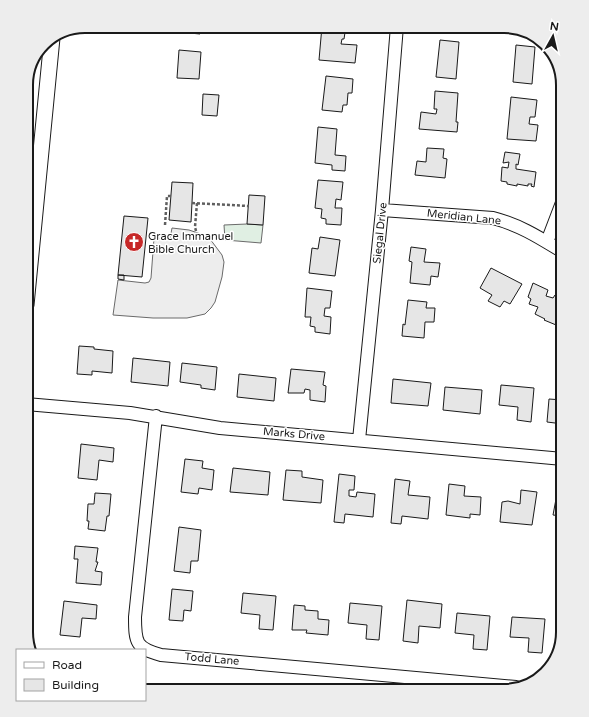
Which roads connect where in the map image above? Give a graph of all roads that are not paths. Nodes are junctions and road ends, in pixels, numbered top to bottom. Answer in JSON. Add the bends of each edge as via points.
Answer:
{"nodes":[{"id":1,"x":396,"y":33,"type":"edge"},
{"id":2,"x":51,"y":46,"type":"edge"},
{"id":3,"x":382,"y":210,"type":"junction"},
{"id":4,"x":556,"y":220,"type":"edge"},
{"id":5,"x":33,"y":233,"type":"edge"},
{"id":6,"x":548,"y":242,"type":"junction"},
{"id":7,"x":556,"y":247,"type":"edge"},
{"id":8,"x":33,"y":405,"type":"edge"},
{"id":9,"x":156,"y":416,"type":"junction"},
{"id":10,"x":359,"y":440,"type":"junction"},
{"id":11,"x":556,"y":459,"type":"edge"},
{"id":12,"x":144,"y":649,"type":"edge"},
{"id":13,"x":146,"y":650,"type":"edge"},
{"id":14,"x":483,"y":684,"type":"edge"}],
"edges":[{"from":1,"to":3,"type":"street","name":"Siegal Drive"},
{"from":2,"to":5,"type":"street"},
{"from":3,"to":6,"type":"street","name":"Meridian Lane","via":[[493,218],[505,221]]},
{"from":3,"to":10,"type":"street","name":"Siegal Drive"},
{"from":4,"to":6,"type":"street"},
{"from":6,"to":7,"type":"street","name":"Meridian Lane"},
{"from":8,"to":9,"type":"street","name":"Marks Drive"},
{"from":9,"to":10,"type":"street","name":"Marks Drive","via":[[220,428]]},
{"from":9,"to":12,"type":"street","name":"Todd Lane","via":[[135,618],[138,644]]},
{"from":10,"to":11,"type":"street","name":"Marks Drive"},
{"from":13,"to":14,"type":"street","name":"Todd Lane","via":[[161,655]]}]}
